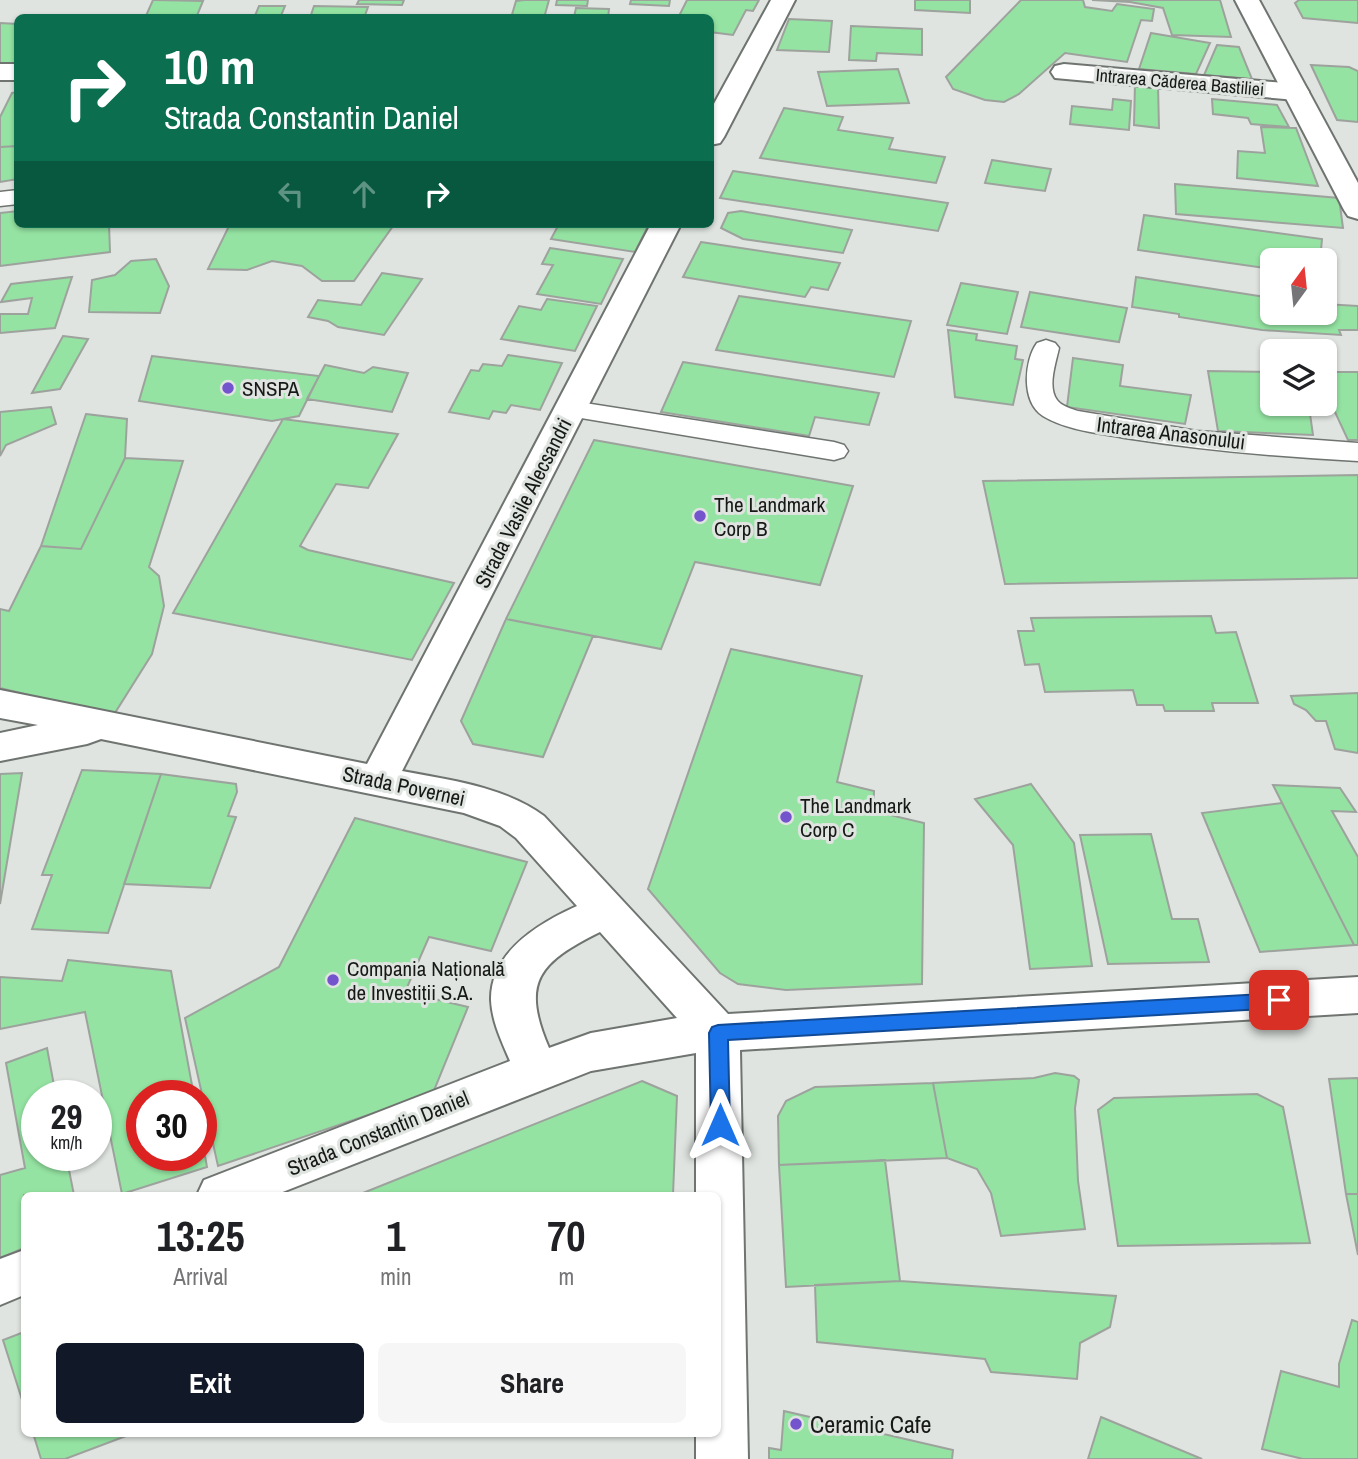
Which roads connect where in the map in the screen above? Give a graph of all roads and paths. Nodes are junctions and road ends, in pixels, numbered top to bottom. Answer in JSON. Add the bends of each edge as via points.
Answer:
{"nodes":[{"id":1,"x":783,"y":0,"type":"edge"},
{"id":2,"x":1247,"y":0,"type":"edge"},
{"id":3,"x":1064,"y":72,"type":"dead end"},
{"id":4,"x":714,"y":85,"type":"edge"},
{"id":5,"x":737,"y":85,"type":"junction"},
{"id":6,"x":1296,"y":92,"type":"junction"},
{"id":7,"x":714,"y":129,"type":"edge"},
{"id":8,"x":1358,"y":210,"type":"edge"},
{"id":9,"x":664,"y":228,"type":"edge"},
{"id":10,"x":1046,"y":348,"type":"dead end"},
{"id":11,"x":572,"y":409,"type":"junction"},
{"id":12,"x":834,"y":451,"type":"dead end"},
{"id":13,"x":1358,"y":452,"type":"edge"},
{"id":14,"x":0,"y":704,"type":"edge"},
{"id":15,"x":105,"y":726,"type":"junction"},
{"id":16,"x":0,"y":747,"type":"edge"},
{"id":17,"x":379,"y":780,"type":"junction"},
{"id":18,"x":607,"y":911,"type":"junction"},
{"id":19,"x":1358,"y":995,"type":"edge"},
{"id":20,"x":718,"y":1033,"type":"junction"},
{"id":21,"x":536,"y":1070,"type":"junction"},
{"id":22,"x":229,"y":1192,"type":"edge"},
{"id":23,"x":719,"y":1192,"type":"edge"},
{"id":24,"x":21,"y":1274,"type":"edge"},
{"id":25,"x":0,"y":1282,"type":"edge"},
{"id":26,"x":721,"y":1352,"type":"edge"},
{"id":27,"x":722,"y":1459,"type":"edge"}],
"edges":[{"from":1,"to":5,"type":"street"},
{"from":2,"to":6,"type":"street"},
{"from":3,"to":6,"type":"street","name":"Intrarea Căderea Bastiliei"},
{"from":4,"to":5,"type":"street"},
{"from":5,"to":7,"type":"street"},
{"from":6,"to":8,"type":"street"},
{"from":9,"to":11,"type":"street","name":"Strada Vasile Alecsandri"},
{"from":10,"to":13,"type":"lane","name":"Intrarea Anasonului","via":[[1039,391],[1049,409],[1066,418],[1231,443]]},
{"from":11,"to":12,"type":"lane"},
{"from":11,"to":17,"type":"street","name":"Strada Vasile Alecsandri"},
{"from":14,"to":15,"type":"street","name":"Strada Povernei"},
{"from":15,"to":16,"type":"street"},
{"from":15,"to":17,"type":"street","name":"Strada Povernei"},
{"from":17,"to":18,"type":"street","name":"Strada Povernei","via":[[468,799],[514,815]]},
{"from":18,"to":20,"type":"street","name":"Strada Povernei"},
{"from":18,"to":21,"type":"street","via":[[558,932],[535,949],[518,976],[515,1018]]},
{"from":19,"to":20,"type":"street","name":"Strada Constantin Daniel"},
{"from":20,"to":21,"type":"street","name":"Strada Constantin Daniel","via":[[591,1052]]},
{"from":20,"to":23,"type":"street"},
{"from":21,"to":22,"type":"street","name":"Strada Constantin Daniel"},
{"from":24,"to":25,"type":"street"},
{"from":26,"to":27,"type":"street"}]}
